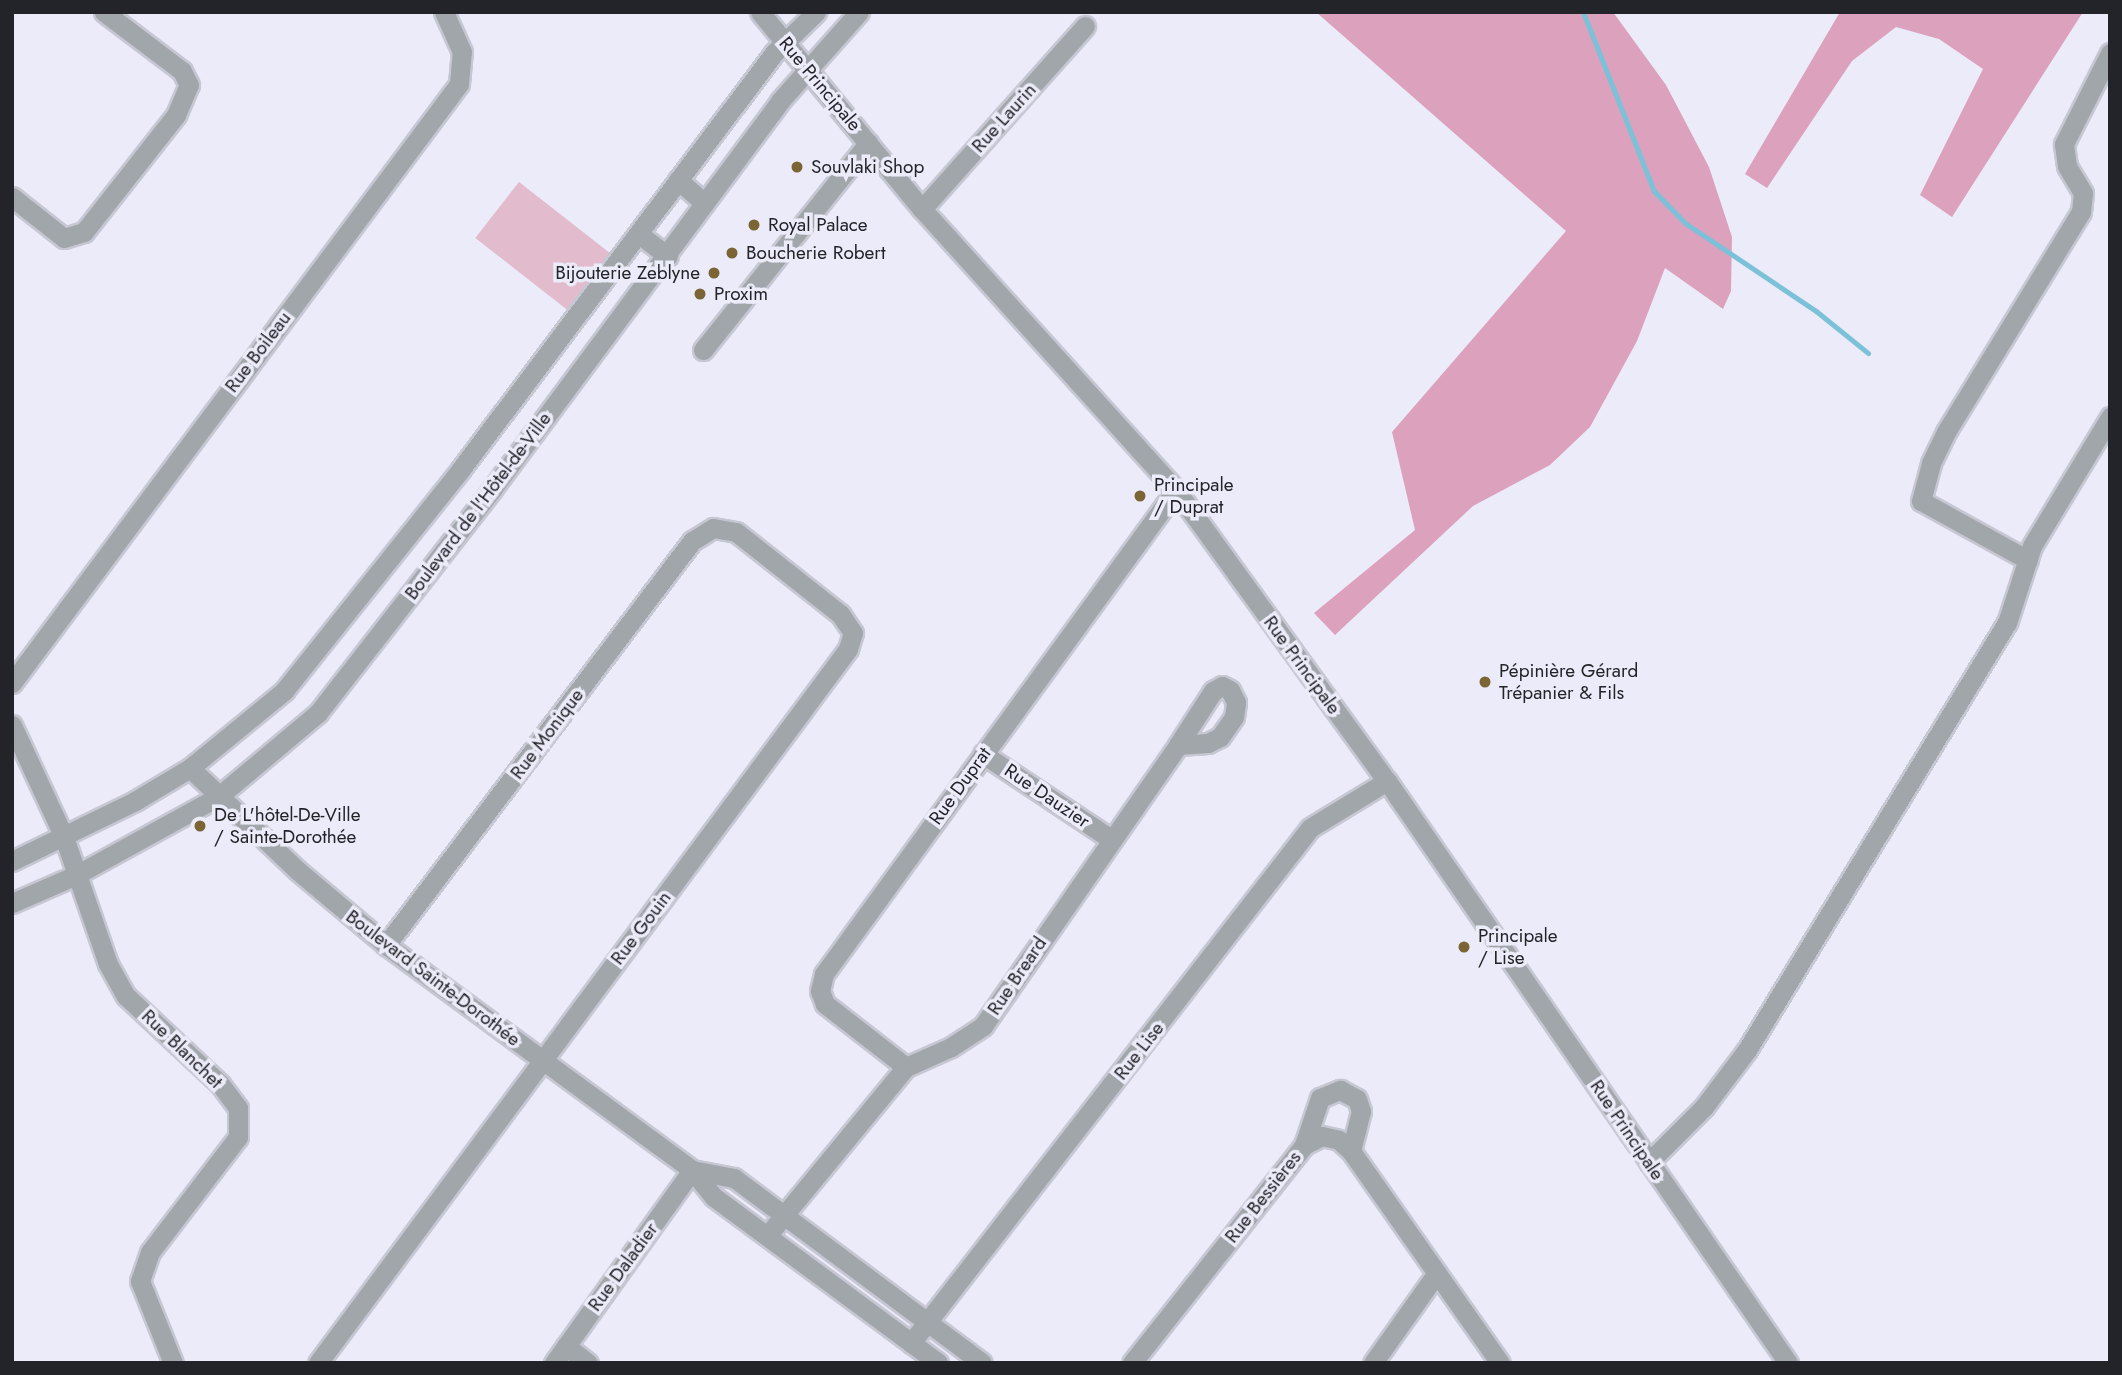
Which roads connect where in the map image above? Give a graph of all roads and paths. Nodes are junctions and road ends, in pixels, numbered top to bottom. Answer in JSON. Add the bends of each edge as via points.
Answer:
{"nodes":[{"id":1,"x":104,"y":12,"type":"edge"},
{"id":2,"x":444,"y":12,"type":"edge"},
{"id":3,"x":760,"y":12,"type":"edge"},
{"id":4,"x":816,"y":12,"type":"edge"},
{"id":5,"x":859,"y":12,"type":"edge"},
{"id":6,"x":1085,"y":26,"type":"dead end"},
{"id":7,"x":785,"y":43,"type":"junction"},
{"id":8,"x":2110,"y":53,"type":"edge"},
{"id":9,"x":806,"y":69,"type":"junction"},
{"id":10,"x":869,"y":143,"type":"junction"},
{"id":11,"x":678,"y":180,"type":"junction"},
{"id":12,"x":12,"y":197,"type":"edge"},
{"id":13,"x":704,"y":203,"type":"junction"},
{"id":14,"x":922,"y":209,"type":"junction"},
{"id":15,"x":640,"y":235,"type":"junction"},
{"id":16,"x":668,"y":256,"type":"junction"},
{"id":17,"x":704,"y":350,"type":"dead end"},
{"id":18,"x":2110,"y":417,"type":"edge"},
{"id":19,"x":1175,"y":490,"type":"junction"},
{"id":20,"x":713,"y":528,"type":"joint"},
{"id":21,"x":2028,"y":560,"type":"junction"},
{"id":22,"x":12,"y":683,"type":"edge"},
{"id":23,"x":12,"y":725,"type":"edge"},
{"id":24,"x":1178,"y":745,"type":"dead end"},
{"id":25,"x":983,"y":754,"type":"junction"},
{"id":26,"x":190,"y":768,"type":"junction"},
{"id":27,"x":1387,"y":781,"type":"junction"},
{"id":28,"x":219,"y":796,"type":"junction"},
{"id":29,"x":64,"y":837,"type":"junction"},
{"id":30,"x":1111,"y":839,"type":"junction"},
{"id":31,"x":12,"y":861,"type":"edge"},
{"id":32,"x":76,"y":875,"type":"junction"},
{"id":33,"x":12,"y":903,"type":"edge"},
{"id":34,"x":386,"y":945,"type":"junction"},
{"id":35,"x":542,"y":1062,"type":"junction"},
{"id":36,"x":906,"y":1067,"type":"junction"},
{"id":37,"x":1304,"y":1145,"type":"junction"},
{"id":38,"x":1351,"y":1151,"type":"junction"},
{"id":39,"x":1649,"y":1162,"type":"junction"},
{"id":40,"x":692,"y":1170,"type":"junction"},
{"id":41,"x":783,"y":1214,"type":"junction"},
{"id":42,"x":767,"y":1236,"type":"junction"},
{"id":43,"x":1437,"y":1273,"type":"junction"},
{"id":44,"x":927,"y":1322,"type":"junction"},
{"id":45,"x":911,"y":1343,"type":"junction"},
{"id":46,"x":566,"y":1346,"type":"junction"},
{"id":47,"x":173,"y":1363,"type":"edge"},
{"id":48,"x":318,"y":1363,"type":"edge"},
{"id":49,"x":554,"y":1363,"type":"edge"},
{"id":50,"x":589,"y":1363,"type":"edge"},
{"id":51,"x":938,"y":1363,"type":"edge"},
{"id":52,"x":982,"y":1363,"type":"edge"},
{"id":53,"x":1132,"y":1363,"type":"edge"},
{"id":54,"x":1373,"y":1363,"type":"edge"},
{"id":55,"x":1500,"y":1363,"type":"edge"},
{"id":56,"x":1788,"y":1363,"type":"edge"}],
"edges":[{"from":1,"to":12,"type":"street","via":[[182,71],[189,85],[176,115],[84,232],[64,238]]},
{"from":2,"to":22,"type":"street","name":"Rue Boileau","via":[[462,52],[459,85]]},
{"from":3,"to":7,"type":"street","name":"Rue Principale"},
{"from":4,"to":7,"type":"street","name":"Boulevard de l'Hôtel-de-Ville"},
{"from":5,"to":9,"type":"street","name":"Boulevard de l'Hôtel-de-Ville"},
{"from":6,"to":14,"type":"street","name":"Rue Laurin"},
{"from":7,"to":9,"type":"street","name":"Rue Principale"},
{"from":7,"to":11,"type":"street","name":"Boulevard de l'Hôtel-de-Ville"},
{"from":8,"to":21,"type":"street","via":[[2064,144],[2067,166],[2083,192],[2081,212],[1946,432],[1931,463],[1922,502]]},
{"from":9,"to":10,"type":"street","name":"Rue Principale"},
{"from":9,"to":13,"type":"street","name":"Boulevard de l'Hôtel-de-Ville"},
{"from":10,"to":14,"type":"street","name":"Rue Principale"},
{"from":10,"to":17,"type":"street"},
{"from":11,"to":13,"type":"street"},
{"from":11,"to":15,"type":"street","name":"Boulevard de l'Hôtel-de-Ville"},
{"from":13,"to":16,"type":"street","name":"Boulevard de l'Hôtel-de-Ville"},
{"from":14,"to":19,"type":"street","name":"Rue Principale"},
{"from":15,"to":16,"type":"street"},
{"from":15,"to":26,"type":"street","name":"Boulevard de l'Hôtel-de-Ville","via":[[284,691]]},
{"from":16,"to":28,"type":"street","name":"Boulevard de l'Hôtel-de-Ville","via":[[318,713]]},
{"from":18,"to":21,"type":"street"},
{"from":19,"to":25,"type":"street","name":"Rue Duprat"},
{"from":19,"to":27,"type":"street","name":"Rue Principale"},
{"from":20,"to":34,"type":"street","name":"Rue Monique","via":[[692,541]]},
{"from":20,"to":35,"type":"street","name":"Rue Gouin","via":[[736,532],[841,614],[853,633],[848,649]]},
{"from":21,"to":39,"type":"street","via":[[2007,624],[1747,1049],[1704,1107]]},
{"from":23,"to":29,"type":"street","name":"Rue Blanchet"},
{"from":24,"to":30,"type":"street","name":"Rue Breard"},
{"from":25,"to":30,"type":"street","name":"Rue Dauzier"},
{"from":25,"to":36,"type":"street","name":"Rue Duprat","via":[[824,974],[820,990],[825,1004]]},
{"from":26,"to":28,"type":"street","name":"Boulevard Sainte-Dorothée"},
{"from":26,"to":29,"type":"street","name":"Boulevard de l'Hôtel-de-Ville"},
{"from":27,"to":39,"type":"street","name":"Rue Principale"},
{"from":27,"to":44,"type":"street","name":"Rue Lise","via":[[1310,828]]},
{"from":28,"to":32,"type":"street","name":"Boulevard de l'Hôtel-de-Ville"},
{"from":28,"to":34,"type":"street","name":"Boulevard Sainte-Dorothée","via":[[296,870]]},
{"from":29,"to":31,"type":"street","name":"Boulevard de l'Hôtel-de-Ville"},
{"from":29,"to":32,"type":"street","name":"Rue Blanchet"},
{"from":30,"to":36,"type":"street","name":"Rue Breard","via":[[983,1026]]},
{"from":32,"to":33,"type":"street","name":"Boulevard de l'Hôtel-de-Ville"},
{"from":32,"to":47,"type":"street","name":"Rue Blanchet","via":[[108,964],[126,996],[220,1084],[238,1108],[238,1137],[150,1252],[140,1281]]},
{"from":34,"to":35,"type":"street","name":"Boulevard Sainte-Dorothée"},
{"from":35,"to":40,"type":"street","name":"Boulevard Sainte-Dorothée"},
{"from":35,"to":48,"type":"street","name":"Rue Gouin"},
{"from":36,"to":41,"type":"street","name":"Rue Breard"},
{"from":37,"to":38,"type":"street","name":"Rue Bessières","via":[[1322,1136],[1339,1140]]},
{"from":37,"to":38,"type":"street","via":[[1320,1098],[1340,1090],[1357,1100],[1361,1111]]},
{"from":37,"to":53,"type":"street","name":"Rue Bessières"},
{"from":38,"to":43,"type":"street","name":"Rue Bessières"},
{"from":39,"to":56,"type":"street","name":"Rue Principale"},
{"from":40,"to":41,"type":"street","name":"Boulevard Sainte-Dorothée","via":[[734,1178]]},
{"from":40,"to":42,"type":"street","name":"Boulevard Sainte-Dorothée","via":[[714,1197]]},
{"from":40,"to":46,"type":"street","name":"Rue Daladier"},
{"from":41,"to":42,"type":"street","name":"Rue Breard"},
{"from":41,"to":44,"type":"street","name":"Boulevard Sainte-Dorothée"},
{"from":42,"to":45,"type":"street","name":"Boulevard Sainte-Dorothée"},
{"from":43,"to":54,"type":"street"},
{"from":43,"to":55,"type":"street","name":"Rue Bessières"},
{"from":44,"to":45,"type":"street","name":"Rue Lise"},
{"from":44,"to":52,"type":"street","name":"Boulevard Sainte-Dorothée"},
{"from":45,"to":51,"type":"street","name":"Boulevard Sainte-Dorothée"},
{"from":46,"to":49,"type":"street","name":"Rue Daladier"},
{"from":46,"to":50,"type":"street"}]}
